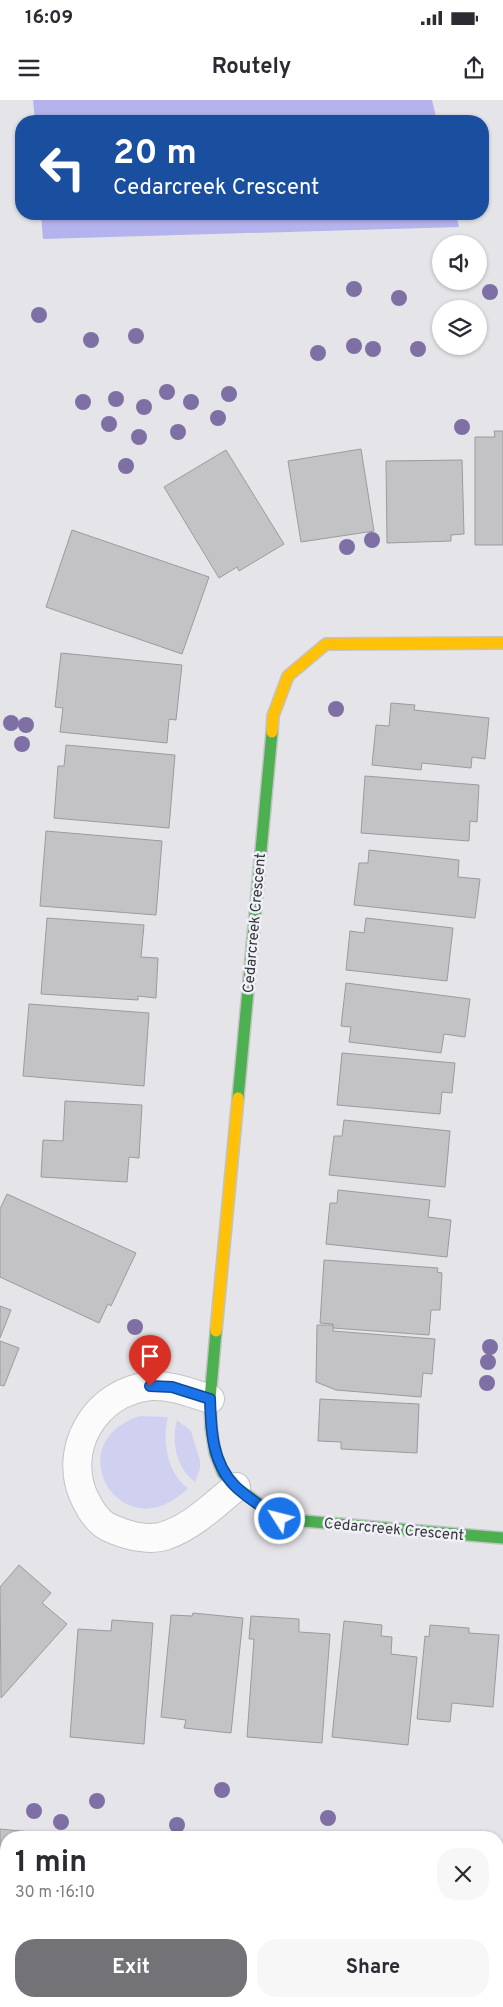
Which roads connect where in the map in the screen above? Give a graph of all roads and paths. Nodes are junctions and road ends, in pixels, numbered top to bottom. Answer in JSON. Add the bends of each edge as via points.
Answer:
{"nodes":[{"id":1,"x":503,"y":643,"type":"edge"},
{"id":2,"x":210,"y":1399,"type":"junction"},
{"id":3,"x":236,"y":1487,"type":"junction"},
{"id":4,"x":503,"y":1538,"type":"edge"}],
"edges":[{"from":1,"to":2,"type":"street","name":"Cedarcreek Crescent","via":[[326,644],[288,676],[273,716]]},
{"from":2,"to":3,"type":"street","name":"Cedarcreek Crescent","via":[[215,1453]]},
{"from":2,"to":3,"type":"street","via":[[172,1387],[150,1386],[123,1393],[100,1408],[85,1430],[78,1452],[77,1475],[92,1513],[107,1527],[147,1538],[166,1536],[185,1527]]},
{"from":3,"to":4,"type":"street","name":"Cedarcreek Crescent","via":[[280,1519]]}]}
